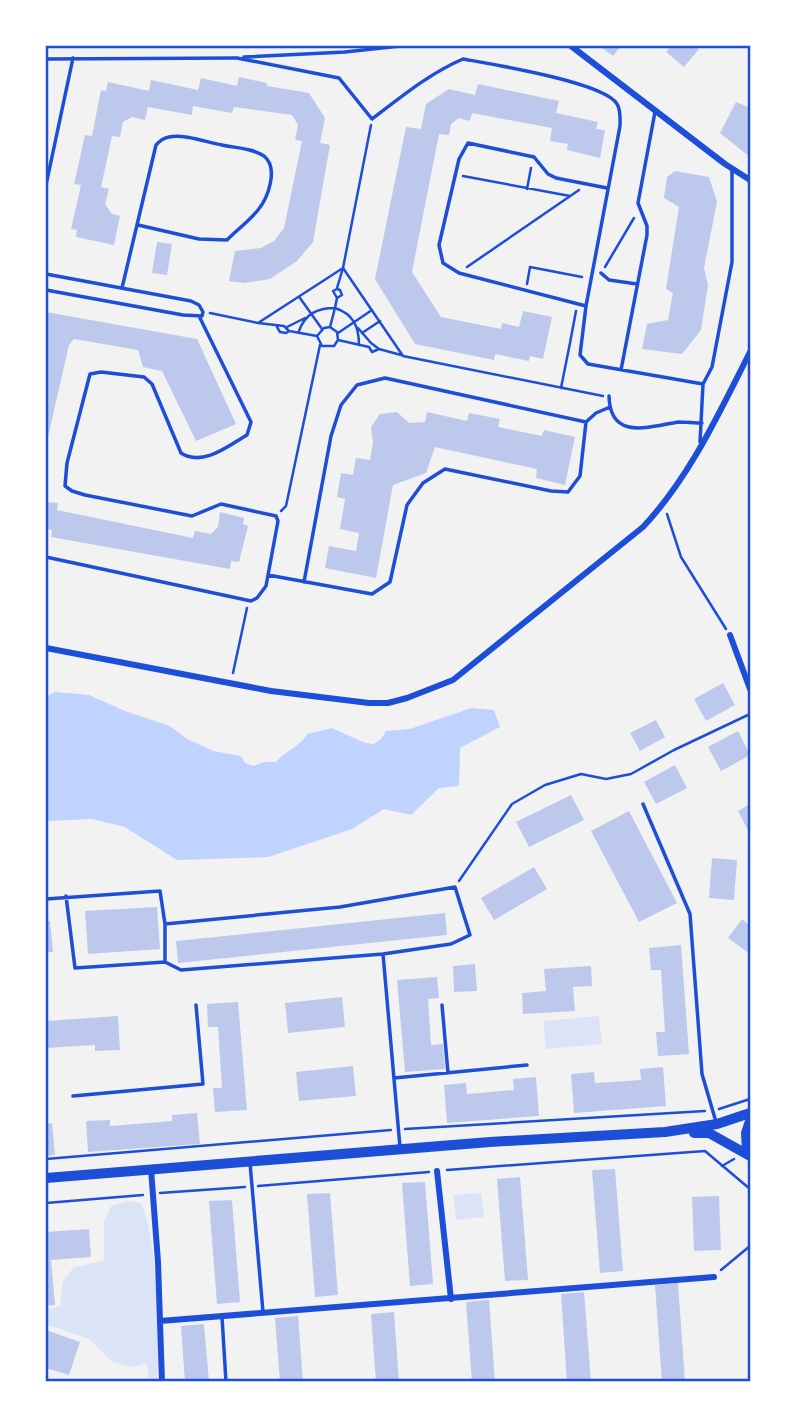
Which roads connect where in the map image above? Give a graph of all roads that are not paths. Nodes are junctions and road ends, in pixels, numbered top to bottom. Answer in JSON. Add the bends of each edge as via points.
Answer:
{"nodes":[{"id":1,"x":400,"y":46,"type":"edge"},
{"id":2,"x":571,"y":46,"type":"edge"},
{"id":3,"x":73,"y":58,"type":"junction"},
{"id":4,"x":237,"y":58,"type":"junction"},
{"id":5,"x":46,"y":59,"type":"edge"},
{"id":6,"x":655,"y":111,"type":"junction"},
{"id":7,"x":732,"y":168,"type":"junction"},
{"id":8,"x":751,"y":180,"type":"edge"},
{"id":9,"x":46,"y":185,"type":"edge"},
{"id":10,"x":607,"y":188,"type":"junction"},
{"id":11,"x":138,"y":225,"type":"junction"},
{"id":12,"x":601,"y":273,"type":"road end"},
{"id":13,"x":46,"y":274,"type":"edge"},
{"id":14,"x":638,"y":284,"type":"junction"},
{"id":15,"x":122,"y":288,"type":"junction"},
{"id":16,"x":46,"y":289,"type":"edge"},
{"id":17,"x":586,"y":306,"type":"junction"},
{"id":18,"x":201,"y":314,"type":"junction"},
{"id":19,"x":751,"y":352,"type":"edge"},
{"id":20,"x":621,"y":370,"type":"junction"},
{"id":21,"x":703,"y":384,"type":"junction"},
{"id":22,"x":609,"y":397,"type":"road end"},
{"id":23,"x":610,"y":407,"type":"junction"},
{"id":24,"x":586,"y":422,"type":"junction"},
{"id":25,"x":702,"y":423,"type":"junction"},
{"id":26,"x":700,"y":448,"type":"junction"},
{"id":27,"x":46,"y":557,"type":"edge"},
{"id":28,"x":268,"y":575,"type":"junction"},
{"id":29,"x":304,"y":582,"type":"junction"},
{"id":30,"x":730,"y":635,"type":"road end"},
{"id":31,"x":46,"y":648,"type":"edge"},
{"id":32,"x":751,"y":690,"type":"edge"},
{"id":33,"x":643,"y":804,"type":"dead end"},
{"id":34,"x":66,"y":896,"type":"junction"},
{"id":35,"x":46,"y":899,"type":"edge"},
{"id":36,"x":166,"y":924,"type":"junction"},
{"id":37,"x":383,"y":954,"type":"junction"},
{"id":38,"x":166,"y":962,"type":"junction"},
{"id":39,"x":196,"y":1005,"type":"dead end"},
{"id":40,"x":442,"y":1005,"type":"dead end"},
{"id":41,"x":527,"y":1065,"type":"dead end"},
{"id":42,"x":448,"y":1073,"type":"junction"},
{"id":43,"x":394,"y":1078,"type":"junction"},
{"id":44,"x":73,"y":1096,"type":"dead end"},
{"id":45,"x":751,"y":1114,"type":"edge"},
{"id":46,"x":751,"y":1121,"type":"edge"},
{"id":47,"x":717,"y":1124,"type":"junction"},
{"id":48,"x":664,"y":1132,"type":"junction"},
{"id":49,"x":400,"y":1148,"type":"junction"},
{"id":50,"x":749,"y":1154,"type":"edge"},
{"id":51,"x":250,"y":1161,"type":"junction"},
{"id":52,"x":151,"y":1169,"type":"junction"},
{"id":53,"x":437,"y":1171,"type":"road end"},
{"id":54,"x":46,"y":1178,"type":"edge"},
{"id":55,"x":714,"y":1277,"type":"road end"},
{"id":56,"x":451,"y":1299,"type":"junction"},
{"id":57,"x":264,"y":1314,"type":"junction"},
{"id":58,"x":222,"y":1317,"type":"junction"},
{"id":59,"x":160,"y":1321,"type":"junction"},
{"id":60,"x":162,"y":1381,"type":"edge"},
{"id":61,"x":226,"y":1381,"type":"edge"}],
"edges":[{"from":1,"to":4,"type":"lane"},
{"from":2,"to":6,"type":"street"},
{"from":3,"to":4,"type":"lane"},
{"from":3,"to":5,"type":"lane"},
{"from":3,"to":9,"type":"lane"},
{"from":4,"to":10,"type":"lane","via":[[339,78],[372,119],[463,59],[560,78],[617,104],[620,126]]},
{"from":6,"to":7,"type":"street"},
{"from":6,"to":14,"type":"lane","via":[[638,203],[647,226]]},
{"from":7,"to":8,"type":"street"},
{"from":7,"to":21,"type":"lane","via":[[732,262],[712,367]]},
{"from":10,"to":17,"type":"lane"},
{"from":10,"to":17,"type":"lane","via":[[556,178],[534,157],[468,143],[463,147],[439,245],[443,263],[458,273]]},
{"from":11,"to":11,"type":"lane","via":[[160,140],[185,138],[252,151],[270,163],[265,200],[227,240],[200,239]]},
{"from":11,"to":15,"type":"lane"},
{"from":12,"to":14,"type":"lane","via":[[608,280]]},
{"from":13,"to":15,"type":"lane"},
{"from":14,"to":20,"type":"lane"},
{"from":15,"to":18,"type":"lane","via":[[191,301],[199,305]]},
{"from":16,"to":18,"type":"lane","via":[[172,313]]},
{"from":17,"to":20,"type":"lane","via":[[580,355],[588,364]]},
{"from":18,"to":28,"type":"lane","via":[[251,422],[247,435],[204,458],[188,457],[181,453],[152,384],[144,377],[90,374],[65,486],[85,495],[192,516],[221,504],[276,516]]},
{"from":19,"to":26,"type":"street"},
{"from":20,"to":21,"type":"lane"},
{"from":21,"to":25,"type":"lane"},
{"from":22,"to":23,"type":"lane"},
{"from":23,"to":24,"type":"lane"},
{"from":23,"to":25,"type":"lane","via":[[618,422],[640,429]]},
{"from":24,"to":29,"type":"lane","via":[[580,476],[568,492],[445,469],[424,483],[407,505],[390,582],[372,594]]},
{"from":24,"to":29,"type":"lane","via":[[385,378],[357,385],[341,405],[331,436]]},
{"from":25,"to":26,"type":"lane"},
{"from":26,"to":31,"type":"street","via":[[664,504],[643,527],[453,680],[407,698],[369,703],[271,691]]},
{"from":27,"to":28,"type":"lane","via":[[248,600],[257,598]]},
{"from":28,"to":29,"type":"lane"},
{"from":30,"to":32,"type":"street"},
{"from":33,"to":47,"type":"lane","via":[[690,914],[702,1074]]},
{"from":34,"to":35,"type":"lane"},
{"from":34,"to":36,"type":"lane","via":[[160,891]]},
{"from":34,"to":38,"type":"lane","via":[[75,968]]},
{"from":36,"to":37,"type":"lane","via":[[340,907],[455,887],[470,935],[451,944]]},
{"from":36,"to":38,"type":"lane"},
{"from":37,"to":38,"type":"lane","via":[[181,970]]},
{"from":37,"to":43,"type":"lane"},
{"from":39,"to":44,"type":"lane","via":[[203,1084]]},
{"from":40,"to":42,"type":"lane"},
{"from":41,"to":42,"type":"lane"},
{"from":42,"to":43,"type":"lane"},
{"from":43,"to":49,"type":"lane"},
{"from":45,"to":47,"type":"main road"},
{"from":46,"to":50,"type":"main road","via":[[746,1132]]},
{"from":47,"to":48,"type":"main road"},
{"from":48,"to":49,"type":"main road"},
{"from":48,"to":50,"type":"main road","via":[[709,1133]]},
{"from":49,"to":51,"type":"main road"},
{"from":51,"to":52,"type":"main road"},
{"from":51,"to":57,"type":"lane"},
{"from":52,"to":54,"type":"main road"},
{"from":52,"to":59,"type":"street"},
{"from":53,"to":56,"type":"street"},
{"from":55,"to":56,"type":"street"},
{"from":56,"to":57,"type":"street"},
{"from":57,"to":58,"type":"street"},
{"from":58,"to":59,"type":"street"},
{"from":58,"to":61,"type":"lane"},
{"from":59,"to":60,"type":"street"}]}
